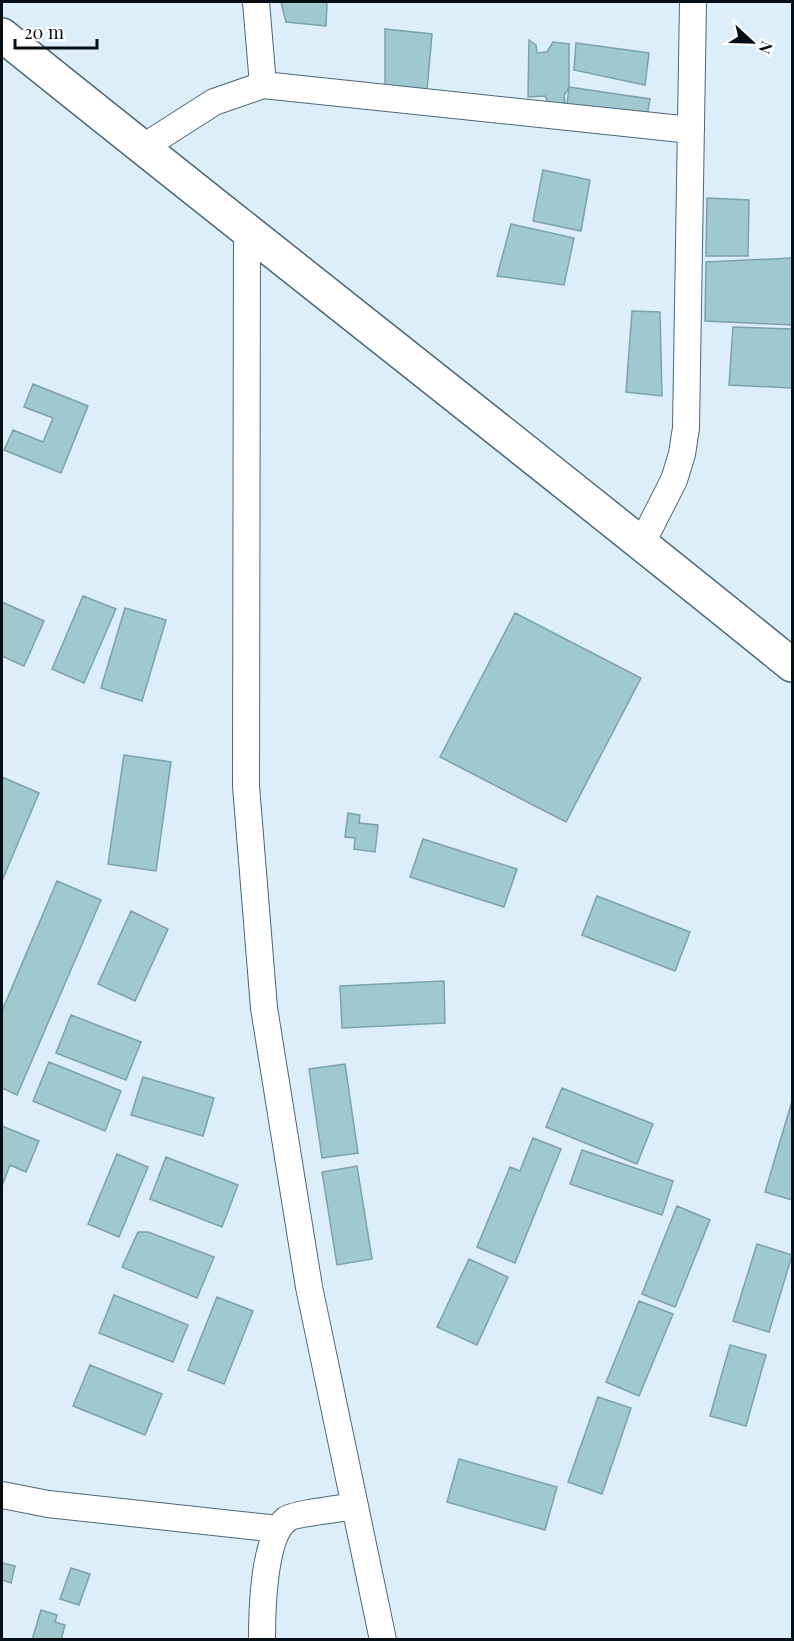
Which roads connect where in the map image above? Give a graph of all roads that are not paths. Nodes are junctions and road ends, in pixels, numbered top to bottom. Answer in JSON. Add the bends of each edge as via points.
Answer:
{"nodes":[{"id":1,"x":256,"y":2,"type":"edge"},
{"id":2,"x":693,"y":2,"type":"edge"},
{"id":3,"x":2,"y":35,"type":"edge"},
{"id":4,"x":264,"y":85,"type":"junction"},
{"id":5,"x":692,"y":130,"type":"junction"},
{"id":6,"x":142,"y":148,"type":"junction"},
{"id":7,"x":247,"y":230,"type":"junction"},
{"id":8,"x":642,"y":543,"type":"junction"},
{"id":9,"x":792,"y":665,"type":"edge"},
{"id":10,"x":2,"y":1495,"type":"edge"},
{"id":11,"x":356,"y":1506,"type":"junction"},
{"id":12,"x":278,"y":1529,"type":"junction"},
{"id":13,"x":262,"y":1640,"type":"edge"},
{"id":14,"x":383,"y":1640,"type":"edge"}],
"edges":[{"from":1,"to":4,"type":"street"},
{"from":2,"to":5,"type":"street"},
{"from":3,"to":6,"type":"street"},
{"from":4,"to":5,"type":"street"},
{"from":4,"to":6,"type":"street","via":[[214,102]]},
{"from":5,"to":8,"type":"street","via":[[685,436],[674,480]]},
{"from":6,"to":7,"type":"street"},
{"from":7,"to":8,"type":"street"},
{"from":7,"to":11,"type":"street","via":[[246,786],[264,1008],[309,1287]]},
{"from":8,"to":9,"type":"street"},
{"from":10,"to":12,"type":"street","via":[[48,1504]]},
{"from":11,"to":12,"type":"street","via":[[288,1518]]},
{"from":11,"to":14,"type":"street"},
{"from":12,"to":13,"type":"street","via":[[266,1566]]}]}
